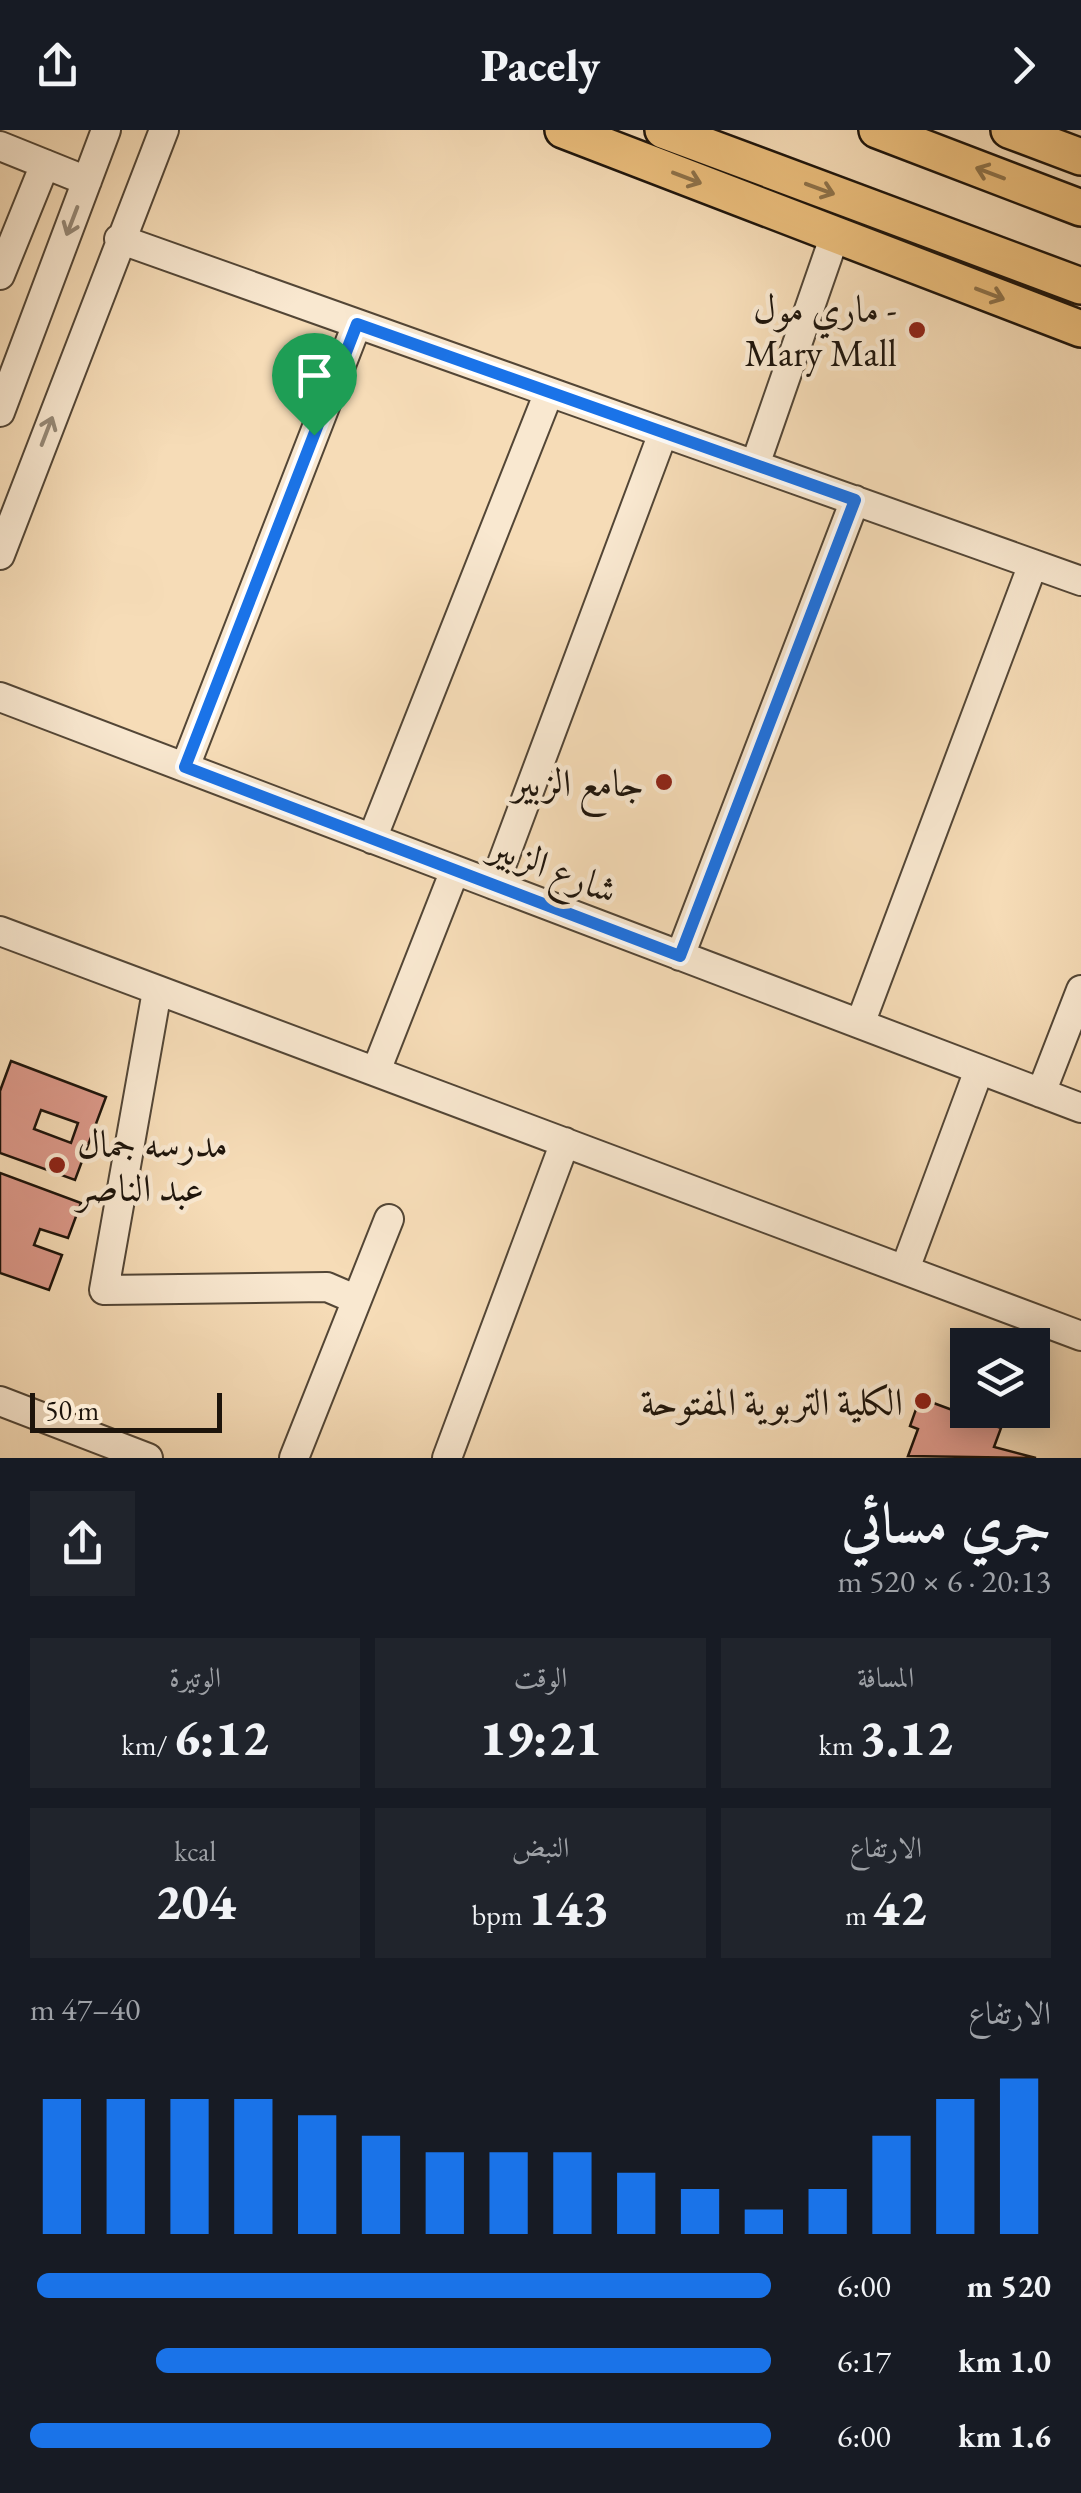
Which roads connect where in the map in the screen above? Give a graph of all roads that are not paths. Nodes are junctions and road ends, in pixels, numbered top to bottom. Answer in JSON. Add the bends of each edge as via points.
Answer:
{"nodes":[{"id":1,"x":106,"y":130,"type":"edge"},
{"id":2,"x":164,"y":130,"type":"edge"},
{"id":3,"x":563,"y":130,"type":"edge"},
{"id":4,"x":663,"y":130,"type":"edge"},
{"id":5,"x":876,"y":130,"type":"edge"},
{"id":6,"x":1010,"y":130,"type":"edge"},
{"id":7,"x":0,"y":146,"type":"edge"},
{"id":8,"x":1081,"y":157,"type":"edge"},
{"id":9,"x":44,"y":164,"type":"junction"},
{"id":10,"x":765,"y":168,"type":"junction"},
{"id":11,"x":88,"y":181,"type":"junction"},
{"id":12,"x":752,"y":203,"type":"junction"},
{"id":13,"x":1081,"y":208,"type":"edge"},
{"id":14,"x":835,"y":235,"type":"junction"},
{"id":15,"x":119,"y":239,"type":"junction"},
{"id":16,"x":0,"y":275,"type":"edge"},
{"id":17,"x":1081,"y":286,"type":"edge"},
{"id":18,"x":357,"y":324,"type":"junction"},
{"id":19,"x":1081,"y":329,"type":"edge"},
{"id":20,"x":549,"y":392,"type":"junction"},
{"id":21,"x":0,"y":412,"type":"edge"},
{"id":22,"x":663,"y":432,"type":"junction"},
{"id":23,"x":755,"y":465,"type":"junction"},
{"id":24,"x":855,"y":500,"type":"junction"},
{"id":25,"x":0,"y":555,"type":"edge"},
{"id":26,"x":1032,"y":564,"type":"junction"},
{"id":27,"x":1081,"y":581,"type":"edge"},
{"id":28,"x":0,"y":697,"type":"edge"},
{"id":29,"x":185,"y":767,"type":"junction"},
{"id":30,"x":372,"y":838,"type":"junction"},
{"id":31,"x":454,"y":870,"type":"junction"},
{"id":32,"x":494,"y":885,"type":"junction"},
{"id":33,"x":0,"y":931,"type":"edge"},
{"id":34,"x":680,"y":956,"type":"junction"},
{"id":35,"x":1081,"y":990,"type":"edge"},
{"id":36,"x":158,"y":991,"type":"junction"},
{"id":37,"x":860,"y":1024,"type":"junction"},
{"id":38,"x":980,"y":1070,"type":"junction"},
{"id":39,"x":376,"y":1071,"type":"junction"},
{"id":40,"x":1041,"y":1093,"type":"junction"},
{"id":41,"x":1081,"y":1108,"type":"edge"},
{"id":42,"x":565,"y":1142,"type":"junction"},
{"id":43,"x":390,"y":1219,"type":"dead end"},
{"id":44,"x":904,"y":1270,"type":"junction"},
{"id":45,"x":355,"y":1298,"type":"junction"},
{"id":46,"x":1081,"y":1336,"type":"edge"},
{"id":47,"x":0,"y":1401,"type":"edge"},
{"id":48,"x":148,"y":1458,"type":"edge"},
{"id":49,"x":294,"y":1458,"type":"edge"},
{"id":50,"x":447,"y":1458,"type":"edge"}],
"edges":[{"from":1,"to":11,"type":"street"},
{"from":2,"to":15,"type":"street"},
{"from":3,"to":12,"type":"main road","one_way":true},
{"from":4,"to":10,"type":"main road"},
{"from":13,"to":5,"type":"main road","one_way":true},
{"from":6,"to":8,"type":"main road"},
{"from":7,"to":9,"type":"street"},
{"from":9,"to":11,"type":"street"},
{"from":9,"to":16,"type":"street"},
{"from":10,"to":12,"type":"main road"},
{"from":10,"to":17,"type":"main road","one_way":true},
{"from":11,"to":21,"type":"street","one_way":true},
{"from":12,"to":14,"type":"main road"},
{"from":14,"to":19,"type":"main road","one_way":true},
{"from":14,"to":23,"type":"street"},
{"from":15,"to":18,"type":"street"},
{"from":25,"to":15,"type":"street","one_way":true},
{"from":18,"to":20,"type":"street"},
{"from":18,"to":29,"type":"street"},
{"from":20,"to":22,"type":"street"},
{"from":20,"to":30,"type":"street"},
{"from":22,"to":23,"type":"street"},
{"from":22,"to":32,"type":"street"},
{"from":23,"to":24,"type":"street"},
{"from":24,"to":26,"type":"street"},
{"from":24,"to":34,"type":"street"},
{"from":26,"to":27,"type":"street"},
{"from":26,"to":37,"type":"street"},
{"from":28,"to":29,"type":"street","name":"شارع الزبير"},
{"from":29,"to":30,"type":"street","name":"شارع الزبير"},
{"from":30,"to":31,"type":"street","name":"شارع الزبير"},
{"from":31,"to":32,"type":"street","name":"شارع الزبير"},
{"from":31,"to":39,"type":"street"},
{"from":32,"to":34,"type":"street","name":"شارع الزبير"},
{"from":33,"to":36,"type":"street"},
{"from":34,"to":37,"type":"street","name":"شارع الزبير"},
{"from":35,"to":40,"type":"street"},
{"from":36,"to":39,"type":"street"},
{"from":36,"to":45,"type":"street","via":[[104,1290],[326,1287]]},
{"from":37,"to":38,"type":"street","name":"شارع الزبير"},
{"from":38,"to":40,"type":"street","name":"شارع الزبير"},
{"from":38,"to":44,"type":"street"},
{"from":39,"to":42,"type":"street"},
{"from":40,"to":41,"type":"street","name":"شارع الزبير"},
{"from":42,"to":44,"type":"street"},
{"from":42,"to":50,"type":"street"},
{"from":43,"to":45,"type":"street"},
{"from":44,"to":46,"type":"street"},
{"from":45,"to":49,"type":"street"},
{"from":47,"to":48,"type":"street"}]}
